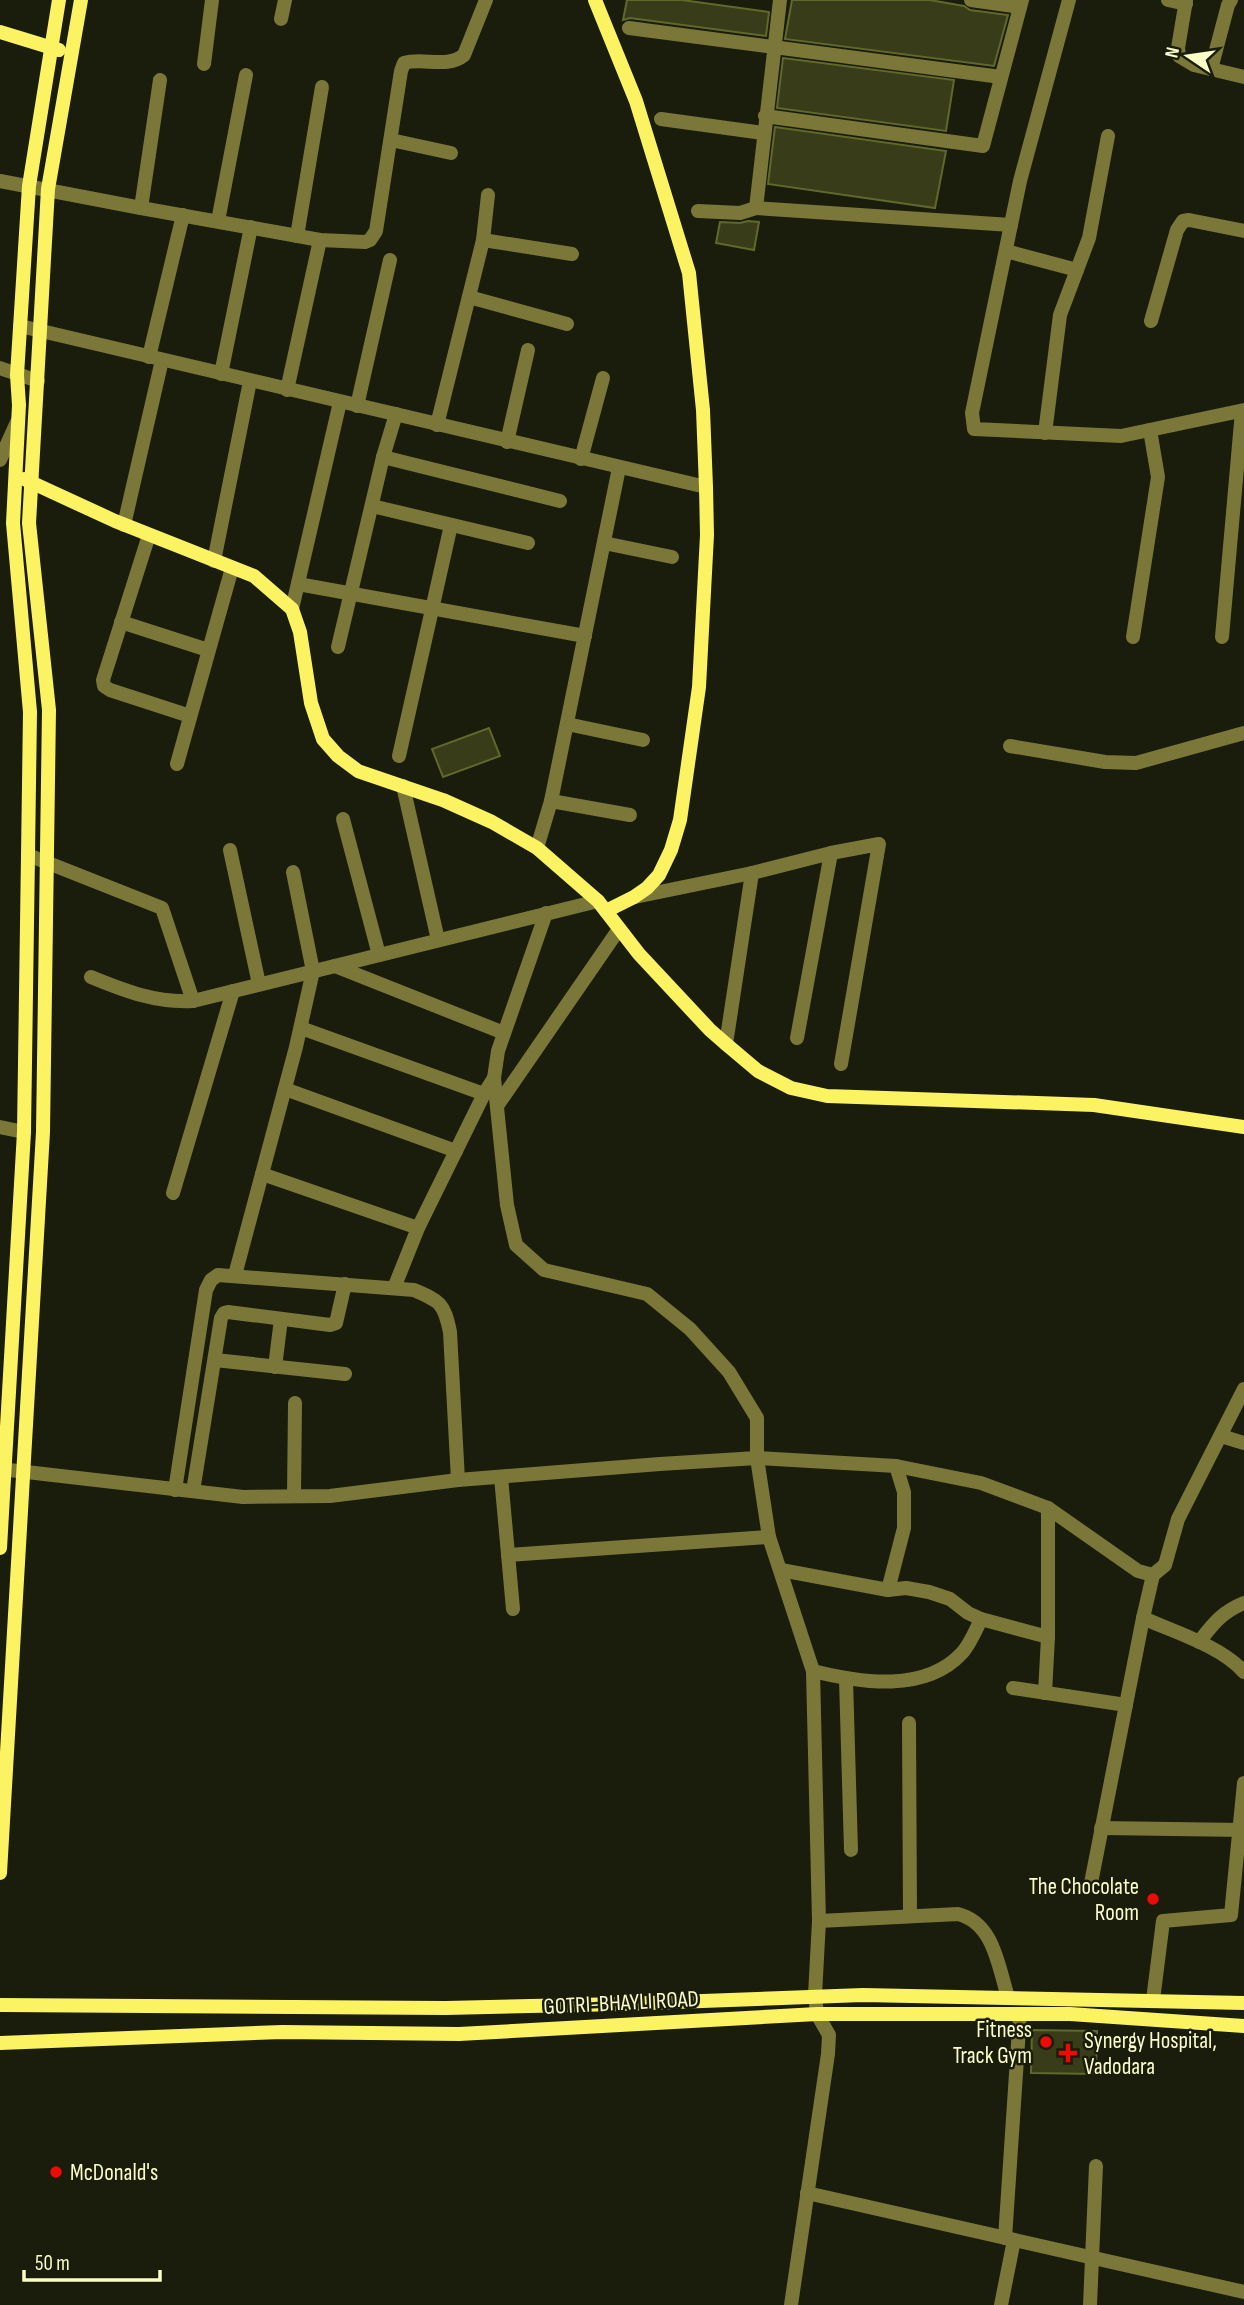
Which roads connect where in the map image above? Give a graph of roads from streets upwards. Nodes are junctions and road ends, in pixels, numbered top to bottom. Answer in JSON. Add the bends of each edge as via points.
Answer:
{"nodes":[{"id":1,"x":59,"y":0,"type":"edge"},
{"id":2,"x":81,"y":0,"type":"edge"},
{"id":3,"x":212,"y":0,"type":"edge"},
{"id":4,"x":285,"y":0,"type":"edge"},
{"id":5,"x":486,"y":0,"type":"edge"},
{"id":6,"x":595,"y":0,"type":"edge"},
{"id":7,"x":780,"y":0,"type":"edge"},
{"id":8,"x":971,"y":0,"type":"edge"},
{"id":9,"x":1069,"y":0,"type":"edge"},
{"id":10,"x":1168,"y":0,"type":"edge"},
{"id":11,"x":1231,"y":0,"type":"edge"},
{"id":12,"x":1186,"y":2,"type":"edge"},
{"id":13,"x":1021,"y":3,"type":"edge"},
{"id":14,"x":281,"y":19,"type":"dead end"},
{"id":15,"x":629,"y":28,"type":"dead end"},
{"id":16,"x":0,"y":32,"type":"edge"},
{"id":17,"x":775,"y":47,"type":"junction"},
{"id":18,"x":51,"y":48,"type":"junction"},
{"id":19,"x":72,"y":52,"type":"junction"},
{"id":20,"x":204,"y":64,"type":"dead end"},
{"id":21,"x":1211,"y":69,"type":"junction"},
{"id":22,"x":246,"y":75,"type":"dead end"},
{"id":23,"x":1001,"y":77,"type":"junction"},
{"id":24,"x":1244,"y":77,"type":"edge"},
{"id":25,"x":160,"y":79,"type":"dead end"},
{"id":26,"x":322,"y":87,"type":"dead end"},
{"id":27,"x":765,"y":116,"type":"junction"},
{"id":28,"x":661,"y":119,"type":"dead end"},
{"id":29,"x":763,"y":133,"type":"junction"},
{"id":30,"x":1108,"y":136,"type":"dead end"},
{"id":31,"x":391,"y":140,"type":"junction"},
{"id":32,"x":452,"y":153,"type":"dead end"},
{"id":33,"x":0,"y":181,"type":"edge"},
{"id":34,"x":29,"y":186,"type":"junction"},
{"id":35,"x":48,"y":189,"type":"junction"},
{"id":36,"x":488,"y":195,"type":"dead end"},
{"id":37,"x":141,"y":208,"type":"junction"},
{"id":38,"x":756,"y":208,"type":"junction"},
{"id":39,"x":698,"y":211,"type":"dead end"},
{"id":40,"x":183,"y":215,"type":"junction"},
{"id":41,"x":218,"y":221,"type":"junction"},
{"id":42,"x":1011,"y":225,"type":"junction"},
{"id":43,"x":251,"y":228,"type":"junction"},
{"id":44,"x":1244,"y":231,"type":"edge"},
{"id":45,"x":297,"y":236,"type":"junction"},
{"id":46,"x":320,"y":240,"type":"junction"},
{"id":47,"x":482,"y":240,"type":"junction"},
{"id":48,"x":1006,"y":251,"type":"junction"},
{"id":49,"x":572,"y":254,"type":"dead end"},
{"id":50,"x":390,"y":260,"type":"dead end"},
{"id":51,"x":1077,"y":270,"type":"junction"},
{"id":52,"x":469,"y":297,"type":"junction"},
{"id":53,"x":1151,"y":321,"type":"dead end"},
{"id":54,"x":567,"y":324,"type":"dead end"},
{"id":55,"x":20,"y":326,"type":"junction"},
{"id":56,"x":40,"y":331,"type":"junction"},
{"id":57,"x":528,"y":350,"type":"dead end"},
{"id":58,"x":156,"y":358,"type":"junction"},
{"id":59,"x":0,"y":368,"type":"edge"},
{"id":60,"x":221,"y":374,"type":"junction"},
{"id":61,"x":17,"y":375,"type":"junction"},
{"id":62,"x":603,"y":378,"type":"dead end"},
{"id":63,"x":38,"y":381,"type":"junction"},
{"id":64,"x":250,"y":381,"type":"junction"},
{"id":65,"x":287,"y":390,"type":"junction"},
{"id":66,"x":340,"y":402,"type":"junction"},
{"id":67,"x":357,"y":406,"type":"junction"},
{"id":68,"x":1243,"y":411,"type":"edge"},
{"id":69,"x":396,"y":414,"type":"junction"},
{"id":70,"x":17,"y":422,"type":"junction"},
{"id":71,"x":437,"y":425,"type":"junction"},
{"id":72,"x":1150,"y":430,"type":"junction"},
{"id":73,"x":1045,"y":433,"type":"junction"},
{"id":74,"x":507,"y":442,"type":"junction"},
{"id":75,"x":383,"y":457,"type":"junction"},
{"id":76,"x":582,"y":459,"type":"junction"},
{"id":77,"x":0,"y":460,"type":"edge"},
{"id":78,"x":619,"y":468,"type":"junction"},
{"id":79,"x":15,"y":477,"type":"junction"},
{"id":80,"x":32,"y":481,"type":"junction"},
{"id":81,"x":706,"y":487,"type":"junction"},
{"id":82,"x":560,"y":501,"type":"dead end"},
{"id":83,"x":372,"y":506,"type":"junction"},
{"id":84,"x":124,"y":525,"type":"junction"},
{"id":85,"x":451,"y":525,"type":"junction"},
{"id":86,"x":149,"y":535,"type":"junction"},
{"id":87,"x":528,"y":543,"type":"dead end"},
{"id":88,"x":604,"y":543,"type":"junction"},
{"id":89,"x":672,"y":557,"type":"dead end"},
{"id":90,"x":214,"y":561,"type":"junction"},
{"id":91,"x":232,"y":568,"type":"junction"},
{"id":92,"x":298,"y":584,"type":"junction"},
{"id":93,"x":351,"y":594,"type":"junction"},
{"id":94,"x":432,"y":608,"type":"junction"},
{"id":95,"x":292,"y":609,"type":"junction"},
{"id":96,"x":121,"y":622,"type":"junction"},
{"id":97,"x":585,"y":636,"type":"junction"},
{"id":98,"x":1133,"y":637,"type":"dead end"},
{"id":99,"x":1222,"y":637,"type":"dead end"},
{"id":100,"x":338,"y":647,"type":"dead end"},
{"id":101,"x":208,"y":650,"type":"junction"},
{"id":102,"x":190,"y":716,"type":"junction"},
{"id":103,"x":567,"y":724,"type":"junction"},
{"id":104,"x":1244,"y":733,"type":"edge"},
{"id":105,"x":643,"y":740,"type":"dead end"},
{"id":106,"x":1010,"y":746,"type":"dead end"},
{"id":107,"x":399,"y":756,"type":"dead end"},
{"id":108,"x":177,"y":764,"type":"dead end"},
{"id":109,"x":403,"y":786,"type":"junction"},
{"id":110,"x":551,"y":801,"type":"junction"},
{"id":111,"x":631,"y":815,"type":"dead end"},
{"id":112,"x":343,"y":819,"type":"dead end"},
{"id":113,"x":537,"y":848,"type":"junction"},
{"id":114,"x":230,"y":849,"type":"dead end"},
{"id":115,"x":831,"y":853,"type":"junction"},
{"id":116,"x":28,"y":855,"type":"junction"},
{"id":117,"x":47,"y":862,"type":"junction"},
{"id":118,"x":293,"y":872,"type":"dead end"},
{"id":119,"x":752,"y":873,"type":"junction"},
{"id":120,"x":634,"y":897,"type":"junction"},
{"id":121,"x":602,"y":906,"type":"junction"},
{"id":122,"x":546,"y":913,"type":"junction"},
{"id":123,"x":619,"y":929,"type":"junction"},
{"id":124,"x":438,"y":940,"type":"junction"},
{"id":125,"x":379,"y":954,"type":"junction"},
{"id":126,"x":335,"y":965,"type":"junction"},
{"id":127,"x":313,"y":971,"type":"junction"},
{"id":128,"x":91,"y":977,"type":"dead end"},
{"id":129,"x":259,"y":984,"type":"junction"},
{"id":130,"x":233,"y":991,"type":"junction"},
{"id":131,"x":193,"y":1001,"type":"junction"},
{"id":132,"x":301,"y":1028,"type":"junction"},
{"id":133,"x":505,"y":1033,"type":"junction"},
{"id":134,"x":797,"y":1038,"type":"dead end"},
{"id":135,"x":726,"y":1044,"type":"junction"},
{"id":136,"x":841,"y":1065,"type":"dead end"},
{"id":137,"x":494,"y":1078,"type":"junction"},
{"id":138,"x":285,"y":1089,"type":"junction"},
{"id":139,"x":484,"y":1094,"type":"junction"},
{"id":140,"x":497,"y":1107,"type":"junction"},
{"id":141,"x":0,"y":1127,"type":"edge"},
{"id":142,"x":1244,"y":1127,"type":"edge"},
{"id":143,"x":24,"y":1132,"type":"junction"},
{"id":144,"x":456,"y":1151,"type":"junction"},
{"id":145,"x":262,"y":1174,"type":"junction"},
{"id":146,"x":173,"y":1193,"type":"dead end"},
{"id":147,"x":418,"y":1228,"type":"junction"},
{"id":148,"x":235,"y":1275,"type":"junction"},
{"id":149,"x":345,"y":1284,"type":"junction"},
{"id":150,"x":394,"y":1288,"type":"junction"},
{"id":151,"x":281,"y":1319,"type":"junction"},
{"id":152,"x":5,"y":1358,"type":"edge"},
{"id":153,"x":215,"y":1360,"type":"junction"},
{"id":154,"x":275,"y":1367,"type":"junction"},
{"id":155,"x":345,"y":1374,"type":"dead end"},
{"id":156,"x":1244,"y":1389,"type":"edge"},
{"id":157,"x":295,"y":1403,"type":"dead end"},
{"id":158,"x":1221,"y":1436,"type":"junction"},
{"id":159,"x":1244,"y":1443,"type":"edge"},
{"id":160,"x":757,"y":1458,"type":"junction"},
{"id":161,"x":895,"y":1466,"type":"junction"},
{"id":162,"x":2,"y":1469,"type":"edge"},
{"id":163,"x":24,"y":1471,"type":"junction"},
{"id":164,"x":501,"y":1477,"type":"junction"},
{"id":165,"x":458,"y":1480,"type":"junction"},
{"id":166,"x":175,"y":1490,"type":"junction"},
{"id":167,"x":193,"y":1491,"type":"junction"},
{"id":168,"x":294,"y":1496,"type":"junction"},
{"id":169,"x":1048,"y":1507,"type":"junction"},
{"id":170,"x":769,"y":1537,"type":"junction"},
{"id":171,"x":0,"y":1548,"type":"edge"},
{"id":172,"x":508,"y":1555,"type":"junction"},
{"id":173,"x":781,"y":1570,"type":"junction"},
{"id":174,"x":1153,"y":1575,"type":"junction"},
{"id":175,"x":888,"y":1591,"type":"junction"},
{"id":176,"x":1244,"y":1603,"type":"edge"},
{"id":177,"x":513,"y":1609,"type":"dead end"},
{"id":178,"x":1143,"y":1618,"type":"junction"},
{"id":179,"x":981,"y":1619,"type":"junction"},
{"id":180,"x":1048,"y":1637,"type":"junction"},
{"id":181,"x":1199,"y":1642,"type":"junction"},
{"id":182,"x":813,"y":1671,"type":"junction"},
{"id":183,"x":1244,"y":1672,"type":"edge"},
{"id":184,"x":846,"y":1679,"type":"junction"},
{"id":185,"x":1013,"y":1688,"type":"dead end"},
{"id":186,"x":1045,"y":1693,"type":"junction"},
{"id":187,"x":1126,"y":1705,"type":"junction"},
{"id":188,"x":909,"y":1723,"type":"dead end"},
{"id":189,"x":1244,"y":1783,"type":"edge"},
{"id":190,"x":1101,"y":1828,"type":"junction"},
{"id":191,"x":1242,"y":1830,"type":"edge"},
{"id":192,"x":851,"y":1850,"type":"dead end"},
{"id":193,"x":0,"y":1873,"type":"edge"},
{"id":194,"x":1091,"y":1883,"type":"dead end"},
{"id":195,"x":911,"y":1916,"type":"junction"},
{"id":196,"x":819,"y":1921,"type":"junction"},
{"id":197,"x":815,"y":1995,"type":"junction"},
{"id":198,"x":1008,"y":1997,"type":"junction"},
{"id":199,"x":1153,"y":2000,"type":"junction"},
{"id":200,"x":1244,"y":2003,"type":"edge"},
{"id":201,"x":0,"y":2005,"type":"edge"},
{"id":202,"x":817,"y":2014,"type":"junction"},
{"id":203,"x":1020,"y":2014,"type":"junction"},
{"id":204,"x":1244,"y":2026,"type":"edge"},
{"id":205,"x":0,"y":2043,"type":"edge"},
{"id":206,"x":1096,"y":2166,"type":"dead end"},
{"id":207,"x":807,"y":2193,"type":"junction"},
{"id":208,"x":1009,"y":2239,"type":"junction"},
{"id":209,"x":1090,"y":2258,"type":"junction"},
{"id":210,"x":1244,"y":2292,"type":"edge"},
{"id":211,"x":791,"y":2305,"type":"edge"},
{"id":212,"x":1001,"y":2305,"type":"edge"},
{"id":213,"x":1090,"y":2305,"type":"edge"}],
"edges":[{"from":1,"to":18,"type":"street"},
{"from":2,"to":19,"type":"street"},
{"from":3,"to":20,"type":"street"},
{"from":4,"to":14,"type":"street"},
{"from":5,"to":31,"type":"street","via":[[459,59],[404,64]]},
{"from":6,"to":81,"type":"street","via":[[636,102],[689,273]]},
{"from":7,"to":17,"type":"street"},
{"from":8,"to":13,"type":"street"},
{"from":9,"to":42,"type":"street"},
{"from":10,"to":12,"type":"street"},
{"from":11,"to":21,"type":"street"},
{"from":12,"to":21,"type":"street","via":[[1179,56]]},
{"from":13,"to":23,"type":"street"},
{"from":15,"to":17,"type":"street"},
{"from":16,"to":18,"type":"street"},
{"from":17,"to":23,"type":"street"},
{"from":17,"to":27,"type":"street"},
{"from":18,"to":19,"type":"street"},
{"from":18,"to":34,"type":"street"},
{"from":19,"to":35,"type":"street"},
{"from":21,"to":24,"type":"street"},
{"from":22,"to":41,"type":"street"},
{"from":23,"to":27,"type":"street","via":[[983,146]]},
{"from":25,"to":37,"type":"street"},
{"from":26,"to":45,"type":"street"},
{"from":27,"to":29,"type":"street"},
{"from":28,"to":29,"type":"street"},
{"from":29,"to":38,"type":"street"},
{"from":30,"to":51,"type":"street","via":[[1089,238]]},
{"from":31,"to":32,"type":"street"},
{"from":31,"to":46,"type":"street","via":[[373,236],[365,242]]},
{"from":33,"to":34,"type":"street"},
{"from":34,"to":35,"type":"street"},
{"from":34,"to":55,"type":"street"},
{"from":35,"to":37,"type":"street"},
{"from":35,"to":56,"type":"street"},
{"from":36,"to":47,"type":"street"},
{"from":37,"to":40,"type":"street"},
{"from":38,"to":39,"type":"street","via":[[740,213]]},
{"from":38,"to":42,"type":"street"},
{"from":40,"to":41,"type":"street"},
{"from":40,"to":58,"type":"street"},
{"from":41,"to":43,"type":"street"},
{"from":42,"to":48,"type":"street"},
{"from":43,"to":45,"type":"street"},
{"from":43,"to":60,"type":"street"},
{"from":44,"to":53,"type":"street","via":[[1183,220]]},
{"from":45,"to":46,"type":"street"},
{"from":46,"to":65,"type":"street"},
{"from":47,"to":49,"type":"street"},
{"from":47,"to":52,"type":"street"},
{"from":48,"to":51,"type":"street"},
{"from":48,"to":73,"type":"street","via":[[972,413],[974,429]]},
{"from":50,"to":67,"type":"street"},
{"from":51,"to":73,"type":"street","via":[[1060,315]]},
{"from":52,"to":54,"type":"street"},
{"from":52,"to":71,"type":"street"},
{"from":55,"to":56,"type":"street"},
{"from":55,"to":61,"type":"street"},
{"from":56,"to":58,"type":"street"},
{"from":56,"to":63,"type":"street"},
{"from":57,"to":74,"type":"street"},
{"from":58,"to":60,"type":"street"},
{"from":58,"to":84,"type":"street"},
{"from":59,"to":61,"type":"street"},
{"from":60,"to":64,"type":"street"},
{"from":61,"to":63,"type":"street"},
{"from":61,"to":70,"type":"street"},
{"from":62,"to":76,"type":"street"},
{"from":63,"to":80,"type":"street"},
{"from":64,"to":65,"type":"street"},
{"from":64,"to":90,"type":"street"},
{"from":65,"to":66,"type":"street"},
{"from":66,"to":67,"type":"street"},
{"from":66,"to":92,"type":"street"},
{"from":67,"to":69,"type":"street"},
{"from":68,"to":72,"type":"street"},
{"from":68,"to":99,"type":"street"},
{"from":69,"to":71,"type":"street"},
{"from":69,"to":75,"type":"street"},
{"from":70,"to":77,"type":"street"},
{"from":70,"to":79,"type":"street"},
{"from":71,"to":74,"type":"street"},
{"from":72,"to":73,"type":"street","via":[[1121,436]]},
{"from":72,"to":98,"type":"street","via":[[1158,477]]},
{"from":74,"to":76,"type":"street"},
{"from":75,"to":82,"type":"street"},
{"from":75,"to":83,"type":"street"},
{"from":76,"to":78,"type":"street"},
{"from":78,"to":81,"type":"street"},
{"from":78,"to":88,"type":"street"},
{"from":79,"to":80,"type":"street"},
{"from":79,"to":116,"type":"street","via":[[13,523],[30,712]]},
{"from":80,"to":84,"type":"street"},
{"from":80,"to":117,"type":"street","via":[[29,523],[49,710]]},
{"from":81,"to":120,"type":"street","via":[[699,687],[680,820],[659,875]]},
{"from":83,"to":85,"type":"street"},
{"from":83,"to":93,"type":"street"},
{"from":84,"to":86,"type":"street"},
{"from":85,"to":87,"type":"street"},
{"from":85,"to":94,"type":"street"},
{"from":86,"to":90,"type":"street"},
{"from":86,"to":96,"type":"street"},
{"from":88,"to":89,"type":"street"},
{"from":88,"to":97,"type":"street"},
{"from":90,"to":91,"type":"street"},
{"from":91,"to":95,"type":"street","via":[[254,576]]},
{"from":91,"to":101,"type":"street"},
{"from":92,"to":93,"type":"street"},
{"from":92,"to":95,"type":"street"},
{"from":93,"to":94,"type":"street"},
{"from":93,"to":100,"type":"street"},
{"from":94,"to":97,"type":"street"},
{"from":94,"to":107,"type":"street"},
{"from":95,"to":109,"type":"street","via":[[323,739],[358,771]]},
{"from":96,"to":101,"type":"street"},
{"from":96,"to":102,"type":"street","via":[[104,686]]},
{"from":97,"to":103,"type":"street"},
{"from":101,"to":102,"type":"street"},
{"from":102,"to":108,"type":"street"},
{"from":103,"to":105,"type":"street"},
{"from":103,"to":110,"type":"street"},
{"from":104,"to":106,"type":"street","via":[[1136,763]]},
{"from":109,"to":113,"type":"street","via":[[480,817]]},
{"from":109,"to":124,"type":"street"},
{"from":110,"to":111,"type":"street"},
{"from":110,"to":113,"type":"street"},
{"from":112,"to":125,"type":"street"},
{"from":113,"to":121,"type":"street"},
{"from":114,"to":129,"type":"street"},
{"from":115,"to":119,"type":"street"},
{"from":115,"to":134,"type":"street"},
{"from":115,"to":136,"type":"street","via":[[879,844]]},
{"from":116,"to":117,"type":"street"},
{"from":116,"to":143,"type":"street"},
{"from":117,"to":131,"type":"street","via":[[162,908]]},
{"from":117,"to":163,"type":"street","via":[[43,1132]]},
{"from":118,"to":127,"type":"street"},
{"from":119,"to":120,"type":"street"},
{"from":119,"to":135,"type":"street"},
{"from":120,"to":121,"type":"street"},
{"from":121,"to":122,"type":"street"},
{"from":121,"to":123,"type":"street"},
{"from":122,"to":124,"type":"street"},
{"from":122,"to":133,"type":"street"},
{"from":123,"to":135,"type":"street"},
{"from":123,"to":140,"type":"street"},
{"from":124,"to":125,"type":"street"},
{"from":125,"to":126,"type":"street"},
{"from":126,"to":127,"type":"street"},
{"from":126,"to":133,"type":"street"},
{"from":127,"to":129,"type":"street"},
{"from":127,"to":132,"type":"street"},
{"from":128,"to":131,"type":"street","via":[[150,999]]},
{"from":129,"to":130,"type":"street"},
{"from":130,"to":131,"type":"street"},
{"from":130,"to":146,"type":"street"},
{"from":132,"to":138,"type":"street"},
{"from":132,"to":139,"type":"street"},
{"from":133,"to":137,"type":"street"},
{"from":135,"to":142,"type":"street","via":[[758,1071],[791,1088],[827,1096],[1094,1105]]},
{"from":137,"to":139,"type":"street"},
{"from":137,"to":140,"type":"street"},
{"from":138,"to":144,"type":"street"},
{"from":138,"to":145,"type":"street"},
{"from":139,"to":144,"type":"street"},
{"from":140,"to":160,"type":"street","via":[[516,1245],[544,1270],[647,1294],[690,1329],[729,1372],[757,1418]]},
{"from":141,"to":143,"type":"street"},
{"from":143,"to":152,"type":"street"},
{"from":144,"to":147,"type":"street"},
{"from":145,"to":147,"type":"street"},
{"from":145,"to":148,"type":"street"},
{"from":147,"to":150,"type":"street"},
{"from":148,"to":149,"type":"street"},
{"from":148,"to":166,"type":"street","via":[[218,1275],[206,1290]]},
{"from":149,"to":150,"type":"street"},
{"from":149,"to":151,"type":"street","via":[[336,1322]]},
{"from":150,"to":165,"type":"street","via":[[437,1300],[446,1314]]},
{"from":151,"to":153,"type":"street","via":[[224,1313]]},
{"from":151,"to":154,"type":"street"},
{"from":152,"to":162,"type":"street"},
{"from":153,"to":154,"type":"street"},
{"from":153,"to":167,"type":"street"},
{"from":154,"to":155,"type":"street"},
{"from":156,"to":158,"type":"street"},
{"from":157,"to":168,"type":"street"},
{"from":158,"to":159,"type":"street"},
{"from":158,"to":174,"type":"street","via":[[1178,1519],[1165,1565]]},
{"from":160,"to":161,"type":"street"},
{"from":160,"to":164,"type":"street"},
{"from":160,"to":170,"type":"street"},
{"from":161,"to":169,"type":"street","via":[[981,1483]]},
{"from":161,"to":175,"type":"street","via":[[904,1492],[904,1528]]},
{"from":162,"to":163,"type":"street"},
{"from":162,"to":171,"type":"street"},
{"from":163,"to":166,"type":"street"},
{"from":163,"to":193,"type":"street"},
{"from":164,"to":165,"type":"street"},
{"from":164,"to":172,"type":"street"},
{"from":165,"to":168,"type":"street"},
{"from":166,"to":167,"type":"street"},
{"from":167,"to":168,"type":"street","via":[[243,1497]]},
{"from":169,"to":174,"type":"street","via":[[1138,1571]]},
{"from":169,"to":180,"type":"street"},
{"from":170,"to":172,"type":"street"},
{"from":170,"to":173,"type":"street"},
{"from":172,"to":177,"type":"street"},
{"from":173,"to":175,"type":"street"},
{"from":173,"to":182,"type":"street"},
{"from":174,"to":178,"type":"street"},
{"from":175,"to":179,"type":"street","via":[[929,1592]]},
{"from":176,"to":181,"type":"street","via":[[1214,1622]]},
{"from":178,"to":181,"type":"street"},
{"from":178,"to":187,"type":"street"},
{"from":179,"to":180,"type":"street"},
{"from":179,"to":184,"type":"street","via":[[963,1652],[936,1671],[917,1679]]},
{"from":180,"to":186,"type":"street"},
{"from":181,"to":183,"type":"street","via":[[1234,1661]]},
{"from":182,"to":184,"type":"street"},
{"from":182,"to":196,"type":"street"},
{"from":184,"to":192,"type":"street"},
{"from":185,"to":186,"type":"street"},
{"from":186,"to":187,"type":"street"},
{"from":187,"to":190,"type":"street"},
{"from":188,"to":195,"type":"street"},
{"from":189,"to":191,"type":"street"},
{"from":190,"to":191,"type":"street"},
{"from":190,"to":194,"type":"street"},
{"from":191,"to":199,"type":"street","via":[[1231,1915],[1163,1921]]},
{"from":195,"to":196,"type":"street"},
{"from":195,"to":198,"type":"street","via":[[958,1914],[981,1926],[989,1937]]},
{"from":196,"to":197,"type":"street"},
{"from":197,"to":198,"type":"street","name":"GOTRI-BHAYLI ROAD"},
{"from":197,"to":201,"type":"street","name":"GOTRI-BHAYLI ROAD","via":[[446,2008]]},
{"from":197,"to":202,"type":"street"},
{"from":198,"to":199,"type":"street","name":"GOTRI-BHAYLI ROAD"},
{"from":199,"to":200,"type":"street","name":"GOTRI-BHAYLI ROAD"},
{"from":202,"to":203,"type":"street","name":"GOTRI-BHAYLI ROAD"},
{"from":202,"to":205,"type":"street","name":"GOTRI-BHAYLI ROAD","via":[[459,2034],[282,2032]]},
{"from":202,"to":207,"type":"street","via":[[829,2035],[828,2054]]},
{"from":203,"to":204,"type":"street","name":"GOTRI-BHAYLI ROAD"},
{"from":203,"to":208,"type":"street"},
{"from":206,"to":209,"type":"street"},
{"from":207,"to":208,"type":"street"},
{"from":207,"to":211,"type":"street"},
{"from":208,"to":209,"type":"street"},
{"from":208,"to":212,"type":"street"},
{"from":209,"to":210,"type":"street"},
{"from":209,"to":213,"type":"street"}]}
